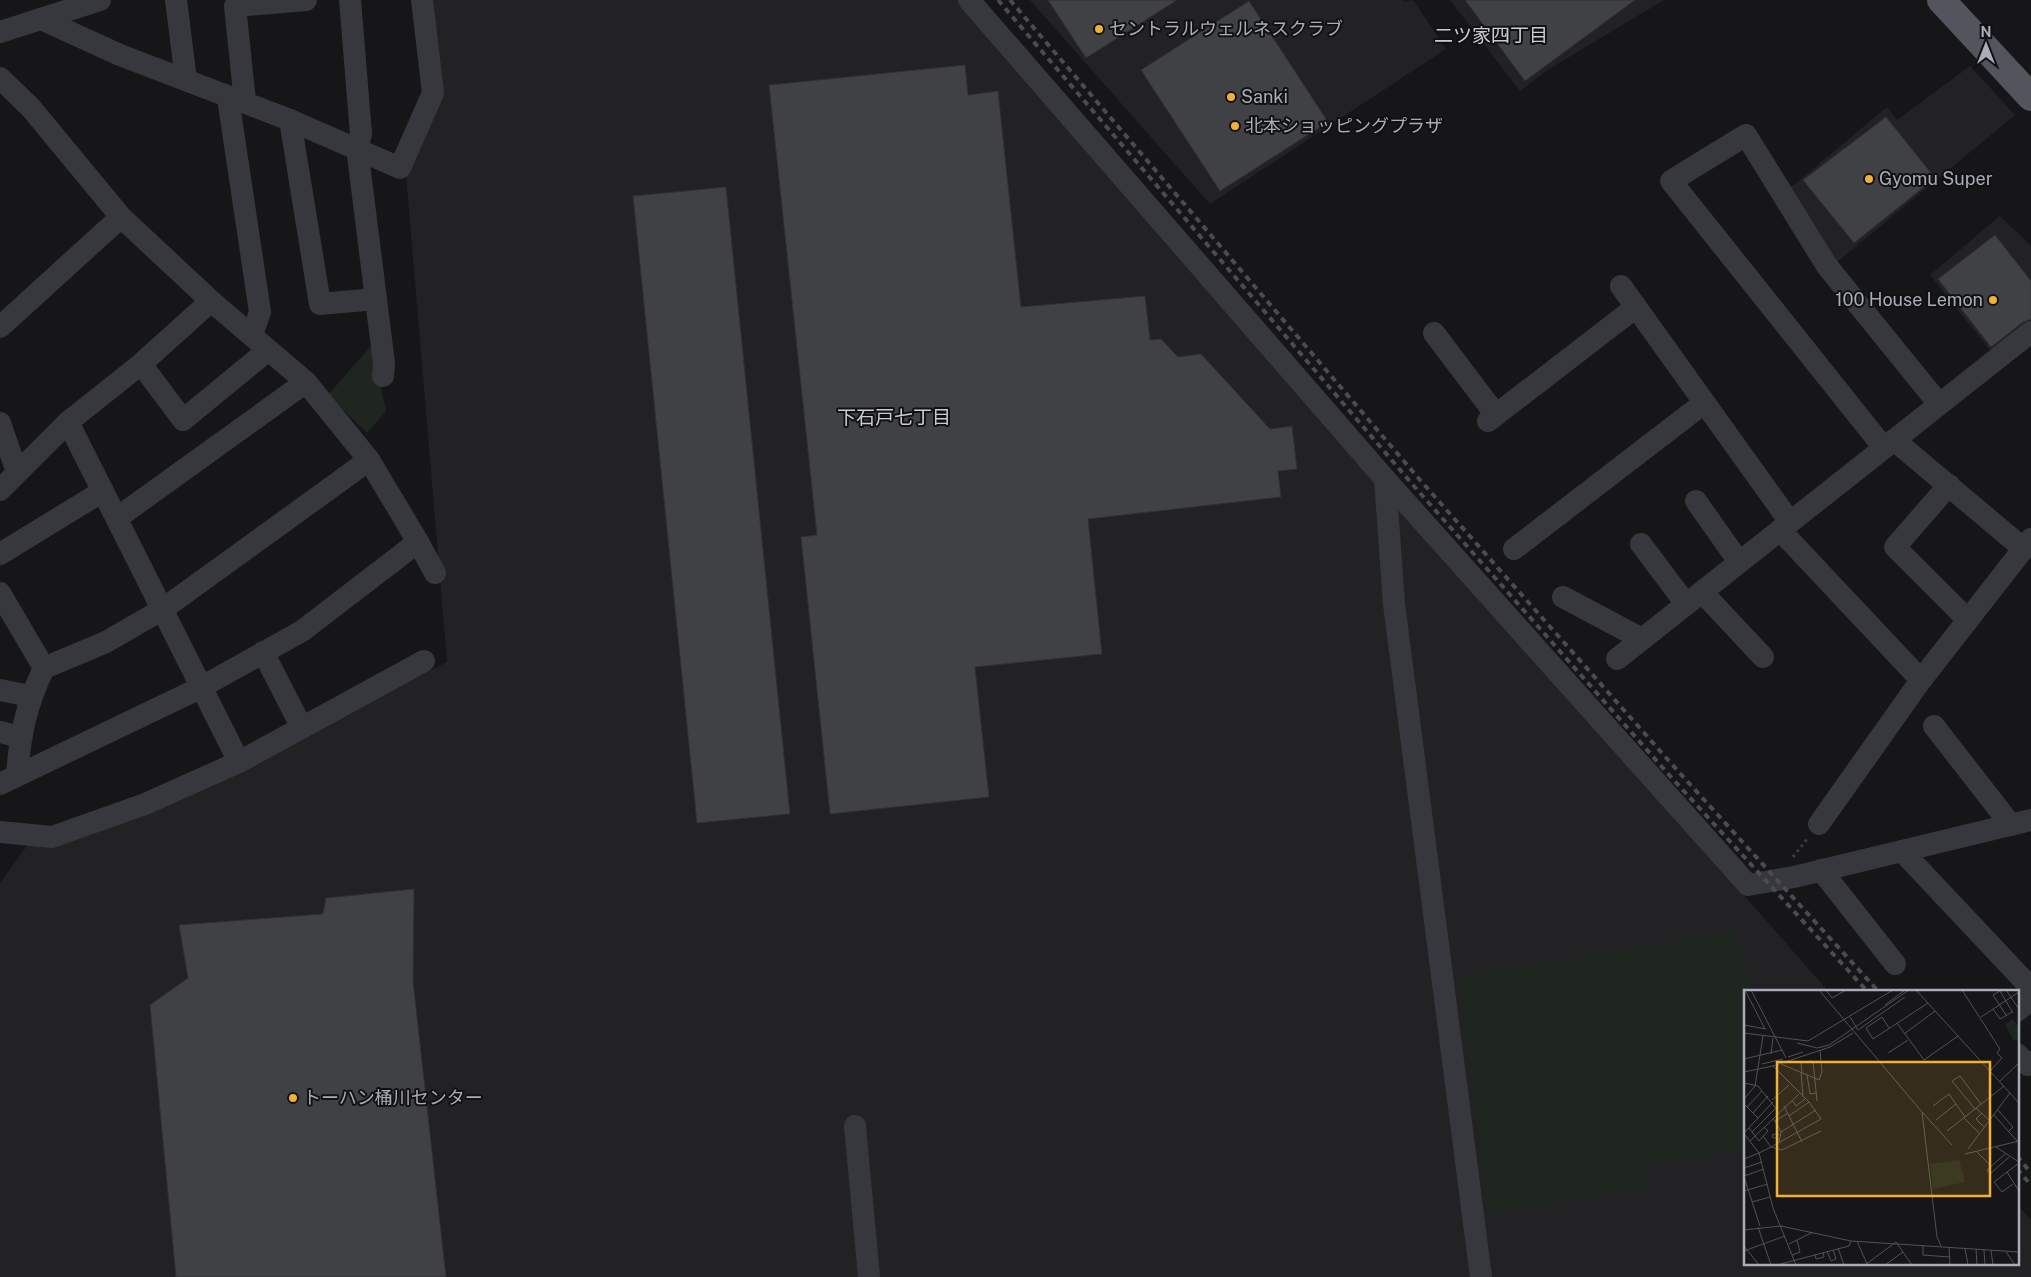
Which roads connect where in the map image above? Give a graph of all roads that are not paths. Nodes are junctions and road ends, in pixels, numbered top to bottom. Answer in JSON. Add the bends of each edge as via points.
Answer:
{"nodes":[{"id":1,"x":100,"y":0,"type":"edge"},
{"id":2,"x":176,"y":0,"type":"edge"},
{"id":3,"x":306,"y":0,"type":"edge"},
{"id":4,"x":350,"y":0,"type":"edge"},
{"id":5,"x":422,"y":0,"type":"edge"},
{"id":6,"x":969,"y":0,"type":"edge"},
{"id":7,"x":1941,"y":0,"type":"edge"},
{"id":8,"x":41,"y":19,"type":"junction"},
{"id":9,"x":0,"y":32,"type":"edge"},
{"id":10,"x":0,"y":78,"type":"edge"},
{"id":11,"x":186,"y":80,"type":"junction"},
{"id":12,"x":2028,"y":89,"type":"edge"},
{"id":13,"x":236,"y":100,"type":"junction"},
{"id":14,"x":290,"y":120,"type":"junction"},
{"id":15,"x":357,"y":148,"type":"junction"},
{"id":16,"x":120,"y":217,"type":"junction"},
{"id":17,"x":1621,"y":286,"type":"dead end"},
{"id":18,"x":376,"y":299,"type":"junction"},
{"id":19,"x":211,"y":302,"type":"junction"},
{"id":20,"x":1636,"y":307,"type":"junction"},
{"id":21,"x":0,"y":327,"type":"edge"},
{"id":22,"x":1434,"y":333,"type":"dead end"},
{"id":23,"x":2029,"y":337,"type":"edge"},
{"id":24,"x":260,"y":343,"type":"junction"},
{"id":25,"x":141,"y":364,"type":"junction"},
{"id":26,"x":382,"y":376,"type":"dead end"},
{"id":27,"x":306,"y":382,"type":"junction"},
{"id":28,"x":1704,"y":403,"type":"junction"},
{"id":29,"x":1939,"y":404,"type":"junction"},
{"id":30,"x":68,"y":422,"type":"junction"},
{"id":31,"x":1,"y":427,"type":"edge"},
{"id":32,"x":1889,"y":444,"type":"junction"},
{"id":33,"x":369,"y":460,"type":"junction"},
{"id":34,"x":16,"y":472,"type":"junction"},
{"id":35,"x":1385,"y":478,"type":"junction"},
{"id":36,"x":1948,"y":485,"type":"junction"},
{"id":37,"x":0,"y":490,"type":"edge"},
{"id":38,"x":103,"y":491,"type":"junction"},
{"id":39,"x":1696,"y":501,"type":"dead end"},
{"id":40,"x":117,"y":518,"type":"junction"},
{"id":41,"x":1785,"y":526,"type":"junction"},
{"id":42,"x":418,"y":542,"type":"junction"},
{"id":43,"x":1641,"y":544,"type":"dead end"},
{"id":44,"x":2027,"y":544,"type":"edge"},
{"id":45,"x":1514,"y":549,"type":"dead end"},
{"id":46,"x":0,"y":554,"type":"edge"},
{"id":47,"x":1739,"y":562,"type":"junction"},
{"id":48,"x":435,"y":573,"type":"dead end"},
{"id":49,"x":0,"y":593,"type":"edge"},
{"id":50,"x":1563,"y":597,"type":"dead end"},
{"id":51,"x":1694,"y":598,"type":"junction"},
{"id":52,"x":163,"y":609,"type":"junction"},
{"id":53,"x":1968,"y":620,"type":"junction"},
{"id":54,"x":1642,"y":639,"type":"junction"},
{"id":55,"x":264,"y":652,"type":"junction"},
{"id":56,"x":1763,"y":657,"type":"dead end"},
{"id":57,"x":1617,"y":659,"type":"dead end"},
{"id":58,"x":424,"y":661,"type":"dead end"},
{"id":59,"x":44,"y":668,"type":"junction"},
{"id":60,"x":1921,"y":680,"type":"junction"},
{"id":61,"x":200,"y":688,"type":"junction"},
{"id":62,"x":0,"y":690,"type":"edge"},
{"id":63,"x":30,"y":696,"type":"junction"},
{"id":64,"x":1934,"y":726,"type":"dead end"},
{"id":65,"x":302,"y":728,"type":"junction"},
{"id":66,"x":10,"y":734,"type":"edge"},
{"id":67,"x":239,"y":762,"type":"junction"},
{"id":68,"x":9,"y":780,"type":"edge"},
{"id":69,"x":2021,"y":823,"type":"edge"},
{"id":70,"x":1819,"y":824,"type":"road end"},
{"id":71,"x":0,"y":832,"type":"edge"},
{"id":72,"x":1902,"y":851,"type":"junction"},
{"id":73,"x":1821,"y":870,"type":"junction"},
{"id":74,"x":1894,"y":964,"type":"dead end"},
{"id":75,"x":2031,"y":988,"type":"edge"},
{"id":76,"x":2031,"y":999,"type":"edge"},
{"id":77,"x":2018,"y":1010,"type":"edge"},
{"id":78,"x":2018,"y":1055,"type":"edge"},
{"id":79,"x":2031,"y":1062,"type":"edge"},
{"id":80,"x":855,"y":1126,"type":"dead end"},
{"id":81,"x":869,"y":1277,"type":"edge"},
{"id":82,"x":1481,"y":1277,"type":"edge"}],
"edges":[{"from":1,"to":8,"type":"street"},
{"from":2,"to":11,"type":"street"},
{"from":3,"to":13,"type":"street","via":[[235,6]]},
{"from":4,"to":15,"type":"street","via":[[361,134]]},
{"from":5,"to":15,"type":"street","via":[[432,93],[400,168]]},
{"from":6,"to":35,"type":"street"},
{"from":7,"to":12,"type":"main road"},
{"from":8,"to":9,"type":"street"},
{"from":8,"to":11,"type":"street","via":[[120,55]]},
{"from":10,"to":16,"type":"street","via":[[31,108]]},
{"from":11,"to":13,"type":"street"},
{"from":13,"to":14,"type":"street"},
{"from":13,"to":24,"type":"street","via":[[260,312]]},
{"from":14,"to":15,"type":"street"},
{"from":14,"to":18,"type":"street","via":[[320,304]]},
{"from":15,"to":18,"type":"street"},
{"from":16,"to":19,"type":"street"},
{"from":16,"to":21,"type":"street"},
{"from":17,"to":20,"type":"street"},
{"from":18,"to":26,"type":"street","via":[[384,363]]},
{"from":19,"to":24,"type":"street"},
{"from":19,"to":25,"type":"street"},
{"from":20,"to":22,"type":"street","via":[[1492,418]]},
{"from":20,"to":28,"type":"street"},
{"from":23,"to":29,"type":"street"},
{"from":24,"to":25,"type":"street","via":[[183,420]]},
{"from":24,"to":27,"type":"street"},
{"from":25,"to":30,"type":"street"},
{"from":27,"to":33,"type":"street"},
{"from":27,"to":40,"type":"street"},
{"from":28,"to":41,"type":"street"},
{"from":28,"to":45,"type":"street"},
{"from":29,"to":32,"type":"street"},
{"from":29,"to":32,"type":"street","via":[[1827,266],[1746,135],[1671,181]]},
{"from":30,"to":34,"type":"street"},
{"from":30,"to":38,"type":"street"},
{"from":31,"to":34,"type":"street"},
{"from":32,"to":36,"type":"street"},
{"from":32,"to":41,"type":"street"},
{"from":33,"to":42,"type":"street"},
{"from":33,"to":52,"type":"street"},
{"from":34,"to":37,"type":"street"},
{"from":35,"to":73,"type":"street","via":[[1748,886]]},
{"from":35,"to":82,"type":"street","via":[[1394,604]]},
{"from":36,"to":44,"type":"street"},
{"from":36,"to":53,"type":"street","via":[[1894,547]]},
{"from":38,"to":40,"type":"street"},
{"from":38,"to":46,"type":"street"},
{"from":39,"to":47,"type":"street"},
{"from":40,"to":52,"type":"street"},
{"from":41,"to":47,"type":"street"},
{"from":41,"to":60,"type":"street"},
{"from":42,"to":48,"type":"street"},
{"from":42,"to":55,"type":"street","via":[[302,631]]},
{"from":43,"to":51,"type":"street"},
{"from":44,"to":53,"type":"street"},
{"from":47,"to":51,"type":"street"},
{"from":49,"to":59,"type":"street"},
{"from":50,"to":54,"type":"street"},
{"from":51,"to":54,"type":"street"},
{"from":51,"to":56,"type":"street"},
{"from":52,"to":59,"type":"street","via":[[106,642]]},
{"from":52,"to":61,"type":"street"},
{"from":53,"to":60,"type":"street"},
{"from":54,"to":57,"type":"street"},
{"from":55,"to":61,"type":"street"},
{"from":55,"to":65,"type":"street"},
{"from":58,"to":65,"type":"street"},
{"from":59,"to":63,"type":"street"},
{"from":60,"to":70,"type":"street"},
{"from":61,"to":67,"type":"street"},
{"from":61,"to":68,"type":"street"},
{"from":62,"to":63,"type":"street"},
{"from":63,"to":66,"type":"street"},
{"from":64,"to":69,"type":"street"},
{"from":65,"to":67,"type":"street"},
{"from":66,"to":68,"type":"street"},
{"from":67,"to":71,"type":"street","via":[[145,804],[52,837]]},
{"from":69,"to":72,"type":"street"},
{"from":72,"to":73,"type":"street"},
{"from":72,"to":75,"type":"street"},
{"from":73,"to":74,"type":"street"},
{"from":76,"to":77,"type":"street"},
{"from":78,"to":79,"type":"street","via":[[2028,1065]]},
{"from":80,"to":81,"type":"street"}]}
